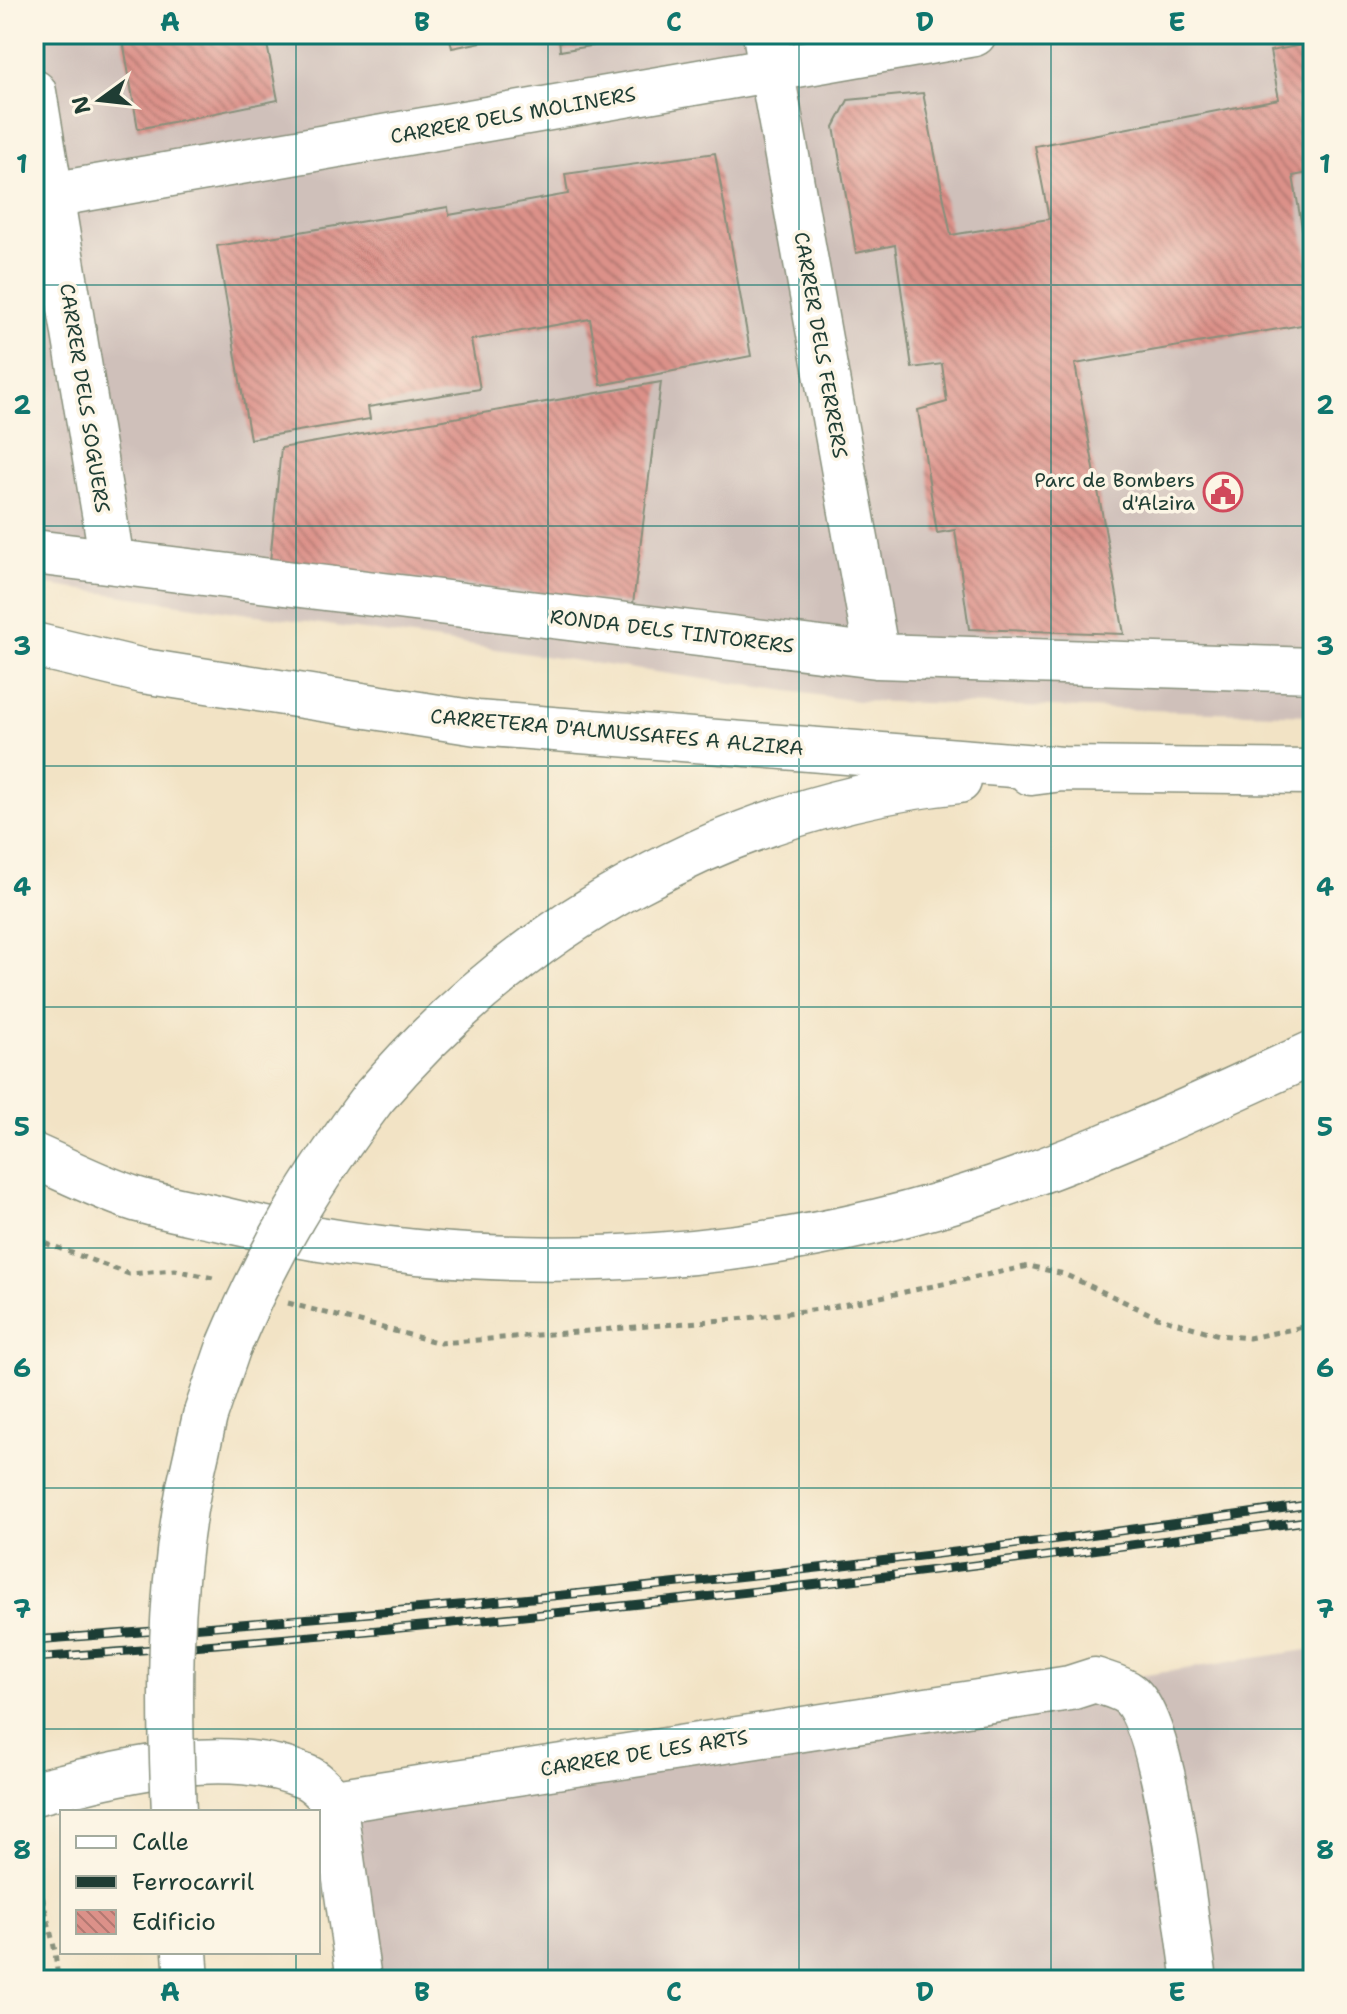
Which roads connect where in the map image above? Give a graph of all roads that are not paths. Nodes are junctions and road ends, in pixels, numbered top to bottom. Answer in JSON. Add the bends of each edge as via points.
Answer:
{"nodes":[{"id":1,"x":974,"y":34,"type":"edge"},
{"id":2,"x":769,"y":52,"type":"edge"},
{"id":3,"x":34,"y":92,"type":"edge"},
{"id":4,"x":51,"y":195,"type":"junction"},
{"id":5,"x":34,"y":552,"type":"edge"},
{"id":6,"x":112,"y":561,"type":"junction"},
{"id":7,"x":34,"y":645,"type":"edge"},
{"id":8,"x":877,"y":656,"type":"junction"},
{"id":9,"x":1313,"y":670,"type":"edge"},
{"id":10,"x":1062,"y":769,"type":"junction"},
{"id":11,"x":1313,"y":772,"type":"edge"},
{"id":12,"x":1313,"y":1053,"type":"edge"},
{"id":13,"x":34,"y":1156,"type":"edge"},
{"id":14,"x":34,"y":1793,"type":"edge"},
{"id":15,"x":334,"y":1801,"type":"junction"},
{"id":16,"x":174,"y":1810,"type":"edge"},
{"id":17,"x":185,"y":1954,"type":"edge"},
{"id":18,"x":187,"y":1980,"type":"edge"},
{"id":19,"x":359,"y":1980,"type":"edge"},
{"id":20,"x":1195,"y":1980,"type":"edge"}],
"edges":[{"from":1,"to":2,"type":"street","name":"CARRER DELS MOLINERS"},
{"from":2,"to":4,"type":"street","name":"CARRER DELS MOLINERS"},
{"from":2,"to":8,"type":"street","name":"CARRER DELS FERRERS"},
{"from":3,"to":4,"type":"street","name":"CARRER DELS SOGUERS"},
{"from":4,"to":6,"type":"street","name":"CARRER DELS SOGUERS"},
{"from":5,"to":6,"type":"street","name":"RONDA DELS TINTORERS"},
{"from":6,"to":8,"type":"street","name":"RONDA DELS TINTORERS"},
{"from":7,"to":10,"type":"street","name":"CARRETERA D'ALMUSSAFES A ALZIRA","via":[[143,671],[477,723]]},
{"from":8,"to":9,"type":"street","name":"RONDA DELS TINTORERS"},
{"from":10,"to":11,"type":"street"},
{"from":10,"to":16,"type":"street","bridge":true,"via":[[901,787],[751,828],[596,904],[493,978],[409,1055],[326,1160],[272,1250],[205,1416],[189,1487],[172,1620]]},
{"from":12,"to":13,"type":"street","via":[[1114,1142],[994,1188],[904,1215],[711,1251],[620,1258],[451,1257],[290,1236],[131,1198]]},
{"from":14,"to":15,"type":"street","via":[[118,1773],[237,1761],[308,1777]]},
{"from":15,"to":19,"type":"street"},
{"from":15,"to":20,"type":"street","name":"CARRER DE LES ARTS","via":[[1095,1680],[1129,1694],[1148,1721]]},
{"from":17,"to":18,"type":"street"}]}
